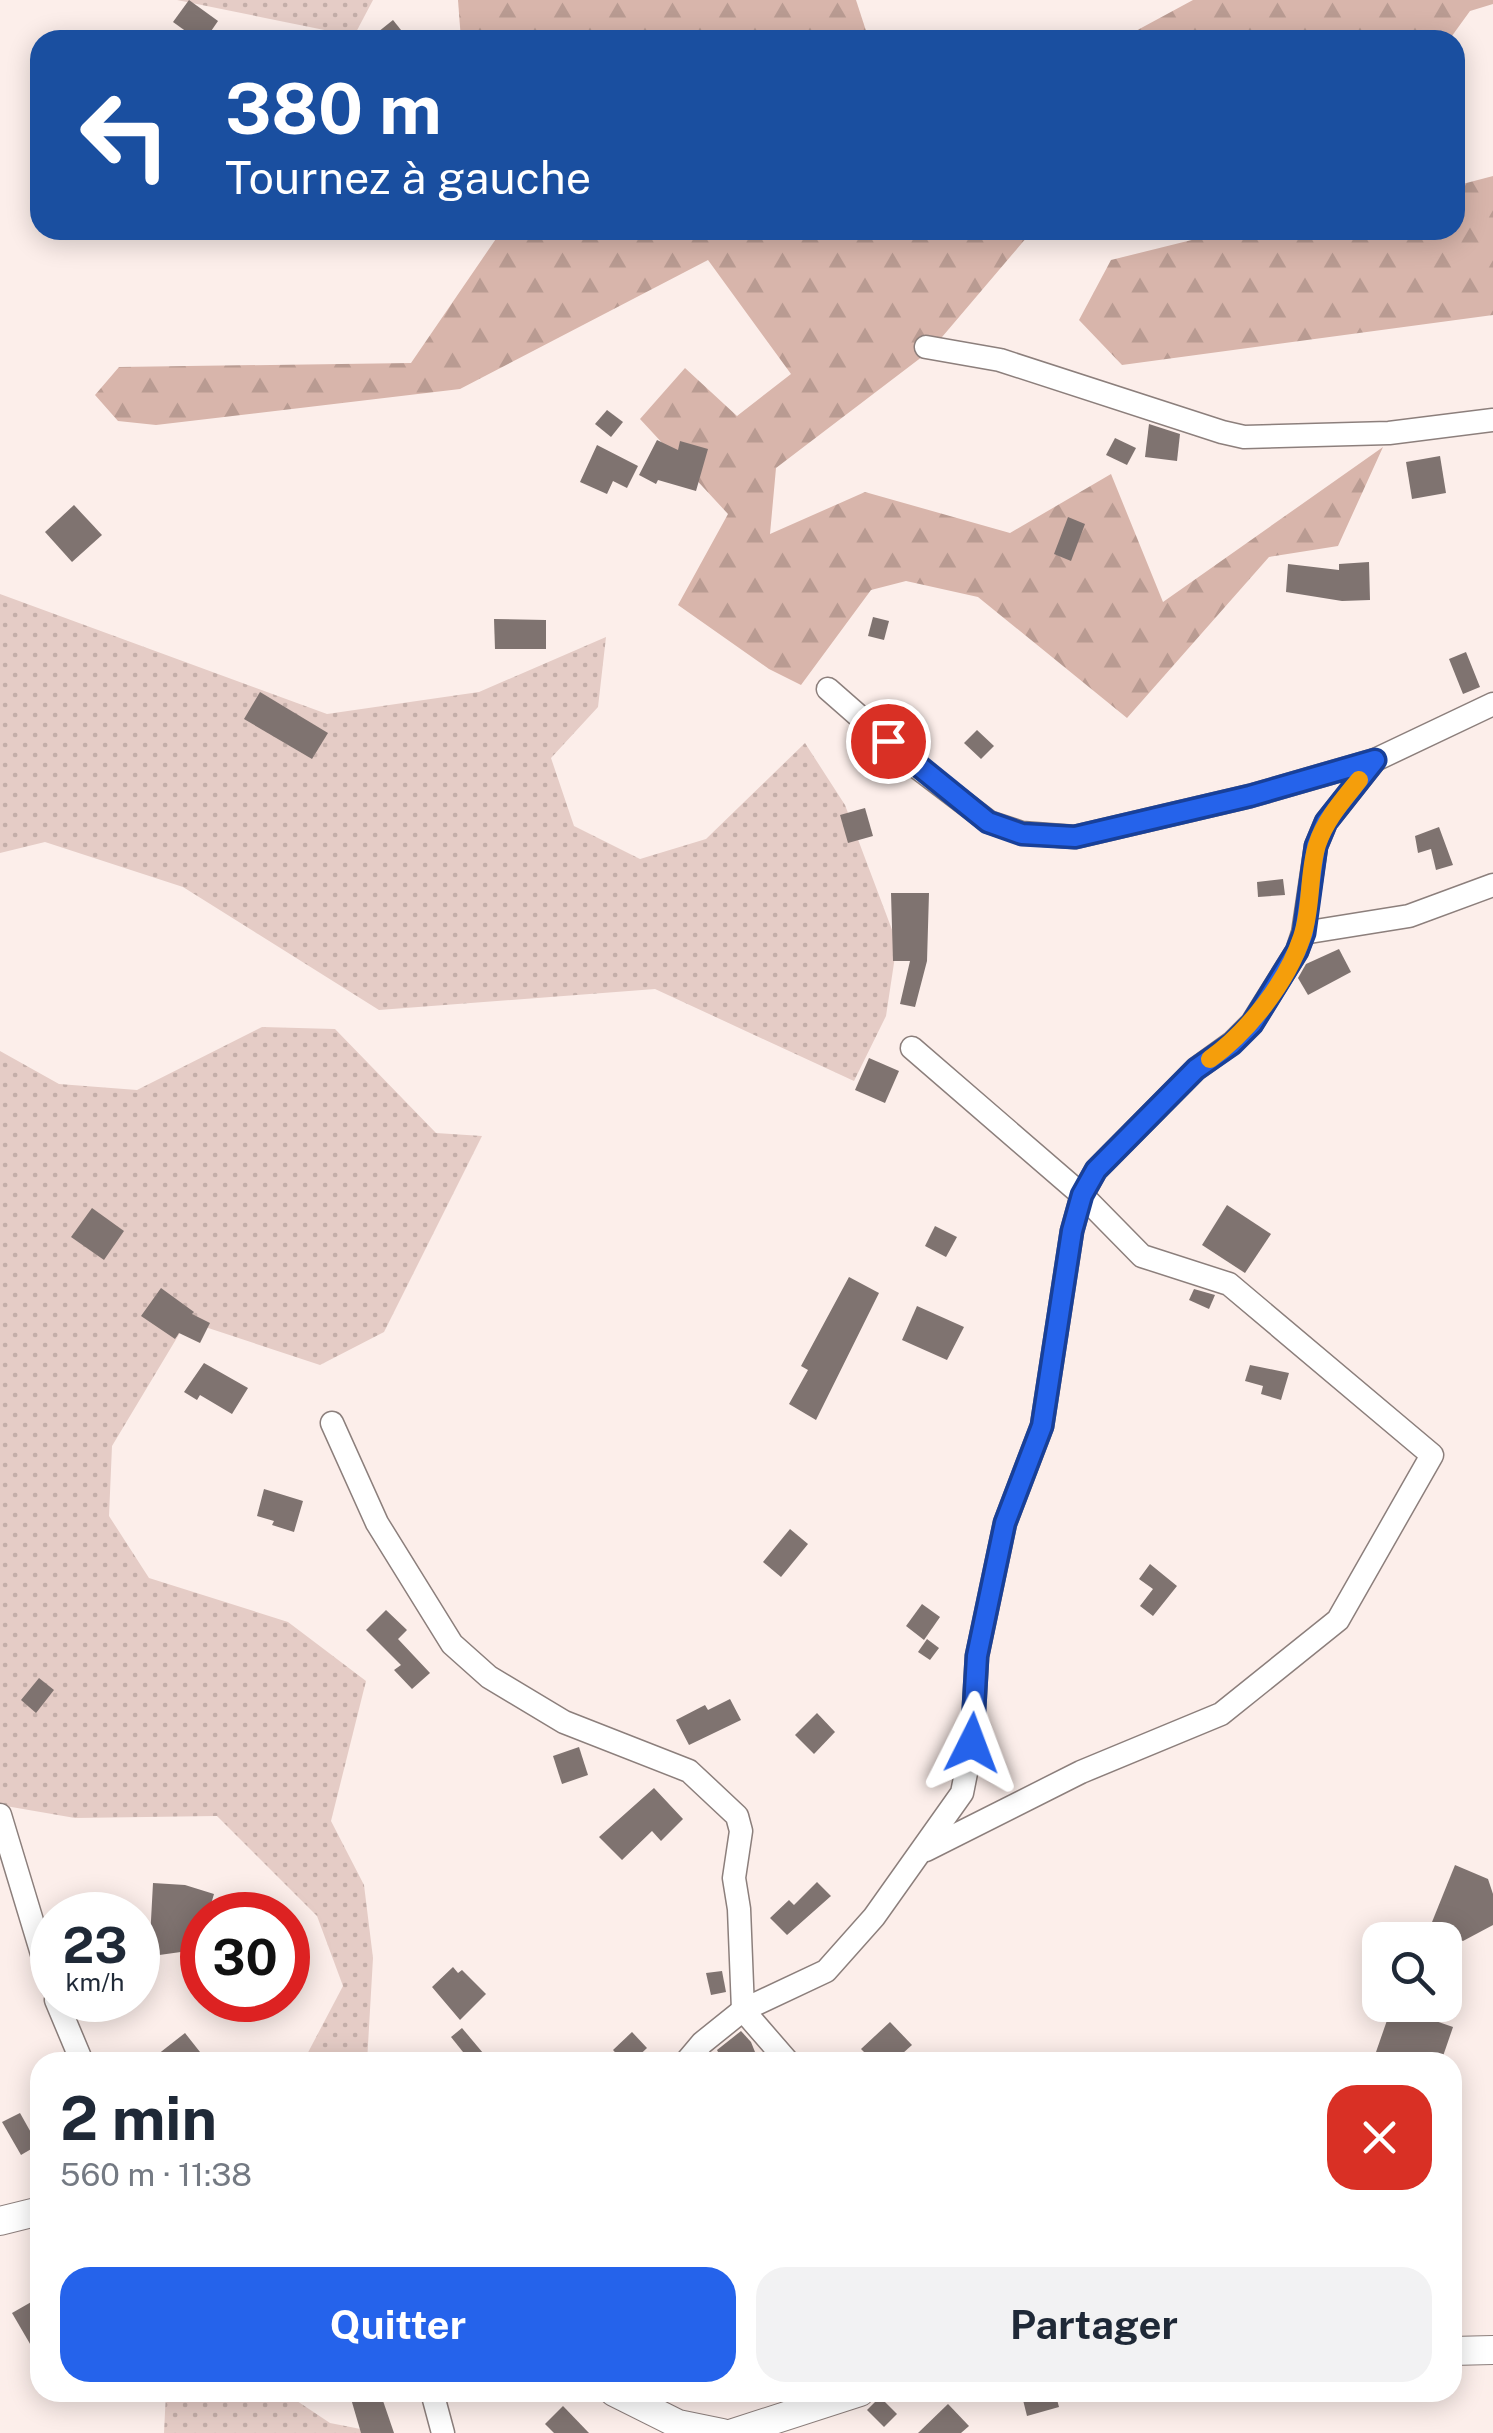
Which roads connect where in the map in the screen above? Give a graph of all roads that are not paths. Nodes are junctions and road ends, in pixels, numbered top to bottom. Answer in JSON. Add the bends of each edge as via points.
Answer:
{"nodes":[{"id":1,"x":926,"y":346,"type":"dead end"},
{"id":2,"x":1493,"y":420,"type":"edge"},
{"id":3,"x":828,"y":689,"type":"dead end"},
{"id":4,"x":1493,"y":704,"type":"edge"},
{"id":5,"x":1375,"y":760,"type":"junction"},
{"id":6,"x":1493,"y":885,"type":"edge"},
{"id":7,"x":1304,"y":933,"type":"junction"},
{"id":8,"x":912,"y":1048,"type":"dead end"},
{"id":9,"x":1082,"y":1195,"type":"junction"},
{"id":10,"x":332,"y":1422,"type":"dead end"},
{"id":11,"x":0,"y":1815,"type":"edge"},
{"id":12,"x":919,"y":1854,"type":"junction"},
{"id":13,"x":30,"y":1914,"type":"edge"},
{"id":14,"x":743,"y":2010,"type":"junction"},
{"id":15,"x":65,"y":2022,"type":"edge"},
{"id":16,"x":78,"y":2052,"type":"edge"},
{"id":17,"x":702,"y":2052,"type":"edge"},
{"id":18,"x":779,"y":2052,"type":"edge"},
{"id":19,"x":30,"y":2214,"type":"edge"},
{"id":20,"x":0,"y":2221,"type":"edge"},
{"id":21,"x":1493,"y":2350,"type":"edge"},
{"id":22,"x":1462,"y":2351,"type":"edge"},
{"id":23,"x":435,"y":2402,"type":"edge"},
{"id":24,"x":651,"y":2402,"type":"edge"},
{"id":25,"x":829,"y":2402,"type":"edge"},
{"id":26,"x":443,"y":2433,"type":"edge"},
{"id":27,"x":722,"y":2433,"type":"edge"},
{"id":28,"x":732,"y":2433,"type":"edge"}],
"edges":[{"from":1,"to":2,"type":"street","via":[[1000,360],[1244,436],[1389,433]]},
{"from":3,"to":5,"type":"street","via":[[988,822],[1022,834],[1075,837]]},
{"from":4,"to":5,"type":"street"},
{"from":5,"to":7,"type":"street","via":[[1326,822],[1316,846]]},
{"from":6,"to":7,"type":"street","via":[[1409,916]]},
{"from":7,"to":9,"type":"street","via":[[1252,1024],[1196,1069],[1096,1170]]},
{"from":8,"to":9,"type":"street"},
{"from":9,"to":12,"type":"street","via":[[1042,1426],[1005,1523],[977,1656],[962,1793]]},
{"from":9,"to":12,"type":"street","via":[[1142,1256],[1228,1284],[1432,1455],[1338,1620],[1221,1714],[1081,1772]]},
{"from":10,"to":14,"type":"street","via":[[377,1523],[452,1644],[490,1677],[564,1722],[688,1772],[736,1816]]},
{"from":11,"to":13,"type":"street"},
{"from":12,"to":14,"type":"street","via":[[826,1971]]},
{"from":14,"to":17,"type":"street"},
{"from":14,"to":18,"type":"street"},
{"from":15,"to":16,"type":"street"},
{"from":19,"to":20,"type":"street"},
{"from":21,"to":22,"type":"street"},
{"from":23,"to":26,"type":"street"},
{"from":24,"to":27,"type":"street","via":[[678,2424]]},
{"from":25,"to":28,"type":"street"}]}
